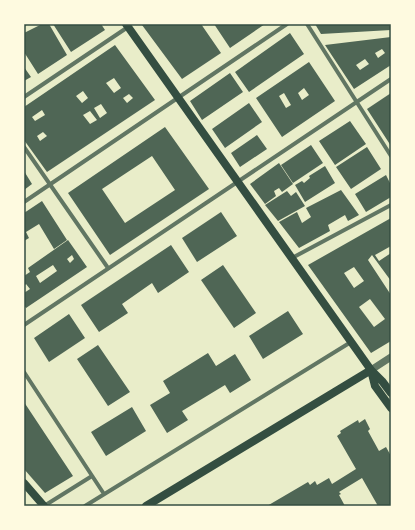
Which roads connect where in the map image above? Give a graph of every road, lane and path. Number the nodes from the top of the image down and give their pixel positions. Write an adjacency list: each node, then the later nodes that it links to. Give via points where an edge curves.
1 (287, 24): 6 (street)
2 (307, 24): 7 (street)
3 (127, 26): 5 (street); 6 (main road)
4 (391, 79): 7 (street)
5 (24, 97)
6 (178, 98): 10 (main road); 11 (street)
7 (357, 102): 9 (street); 10 (street)
8 (24, 147): 11 (street)
9 (391, 156)
10 (238, 182): 14 (main road); 15 (street)
11 (50, 184): 12 (street); 15 (street)
12 (24, 202)
13 (391, 205): 14 (street)
14 (292, 258): 17 (main road)
15 (108, 268): 16 (street)
16 (24, 324)
17 (351, 342): 19 (main road); 25 (street)
18 (391, 357): 19 (street)
19 (371, 370): 21 (main road); 22 (main road, via 375,386); 28 (main road)
20 (24, 372): 23 (street)
21 (391, 393)
22 (391, 408)
23 (92, 476): 25 (street); 26 (street)
24 (24, 484): 26 (main road)
25 (104, 494): 27 (street)
26 (44, 506)
27 (85, 506)
28 (146, 506)

